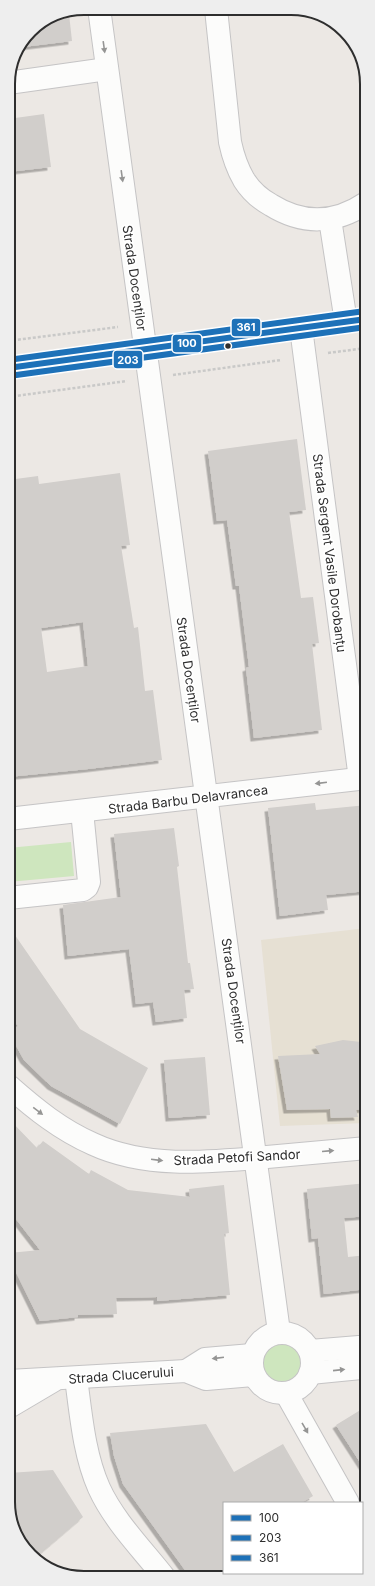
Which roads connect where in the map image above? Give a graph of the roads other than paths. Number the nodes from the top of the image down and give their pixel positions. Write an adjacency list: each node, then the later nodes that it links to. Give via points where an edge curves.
1 (100, 15): 3 (street, Strada Docenților, one-way to 3)
2 (217, 15): 6 (street, via 230,142 234,160 244,181 259,198 285,214 314,220)
3 (107, 69): 4 (street); 9 (street, Strada Docenților, one-way to 9)
4 (15, 82)
5 (360, 207): 6 (street)
6 (330, 219): 7 (street)
7 (356, 321): 8 (main road)
8 (301, 328): 9 (main road); 11 (street, Strada Sergent Vasile Dorobanțu)
9 (145, 349): 10 (main road); 13 (street, Strada Docenților)
10 (15, 367)
11 (360, 757)
12 (360, 778): 13 (street, Strada Barbu Delavrancea, one-way to 13)
13 (207, 797): 14 (street, Strada Barbu Delavrancea); 19 (street, Strada Docenților)
14 (82, 811): 15 (street, Strada Barbu Delavrancea); 16 (street, via 89,882 87,887 83,890)
15 (15, 818)
16 (15, 897)
17 (15, 1092): 19 (street, Strada Petofi Sandor, one-way to 19, via 63,1129 94,1145 124,1155 186,1162)
18 (360, 1149): 19 (street, Strada Petofi Sandor, one-way to 18)
19 (256, 1158): 20 (street, Strada Docenților)
20 (279, 1332): 22 (street, via 297,1336); 23 (street, via 261,1340)
21 (360, 1347): 22 (street)
22 (310, 1351): 25 (street)
23 (253, 1365): 26 (street, Strada Clucerului, via 205,1359 186,1371); 28 (street, via 258,1383 276,1393)
24 (360, 1368): 25 (street, one-way to 24)
25 (310, 1374): 28 (street, via 300,1388)
26 (66, 1379): 27 (street, Strada Clucerului); 29 (street, Strada Clucerului); 31 (street, via 100,1489 121,1524)
27 (15, 1381)
28 (286, 1393): 30 (street, one-way to 30)
29 (15, 1404)
30 (347, 1502)
31 (159, 1571)

